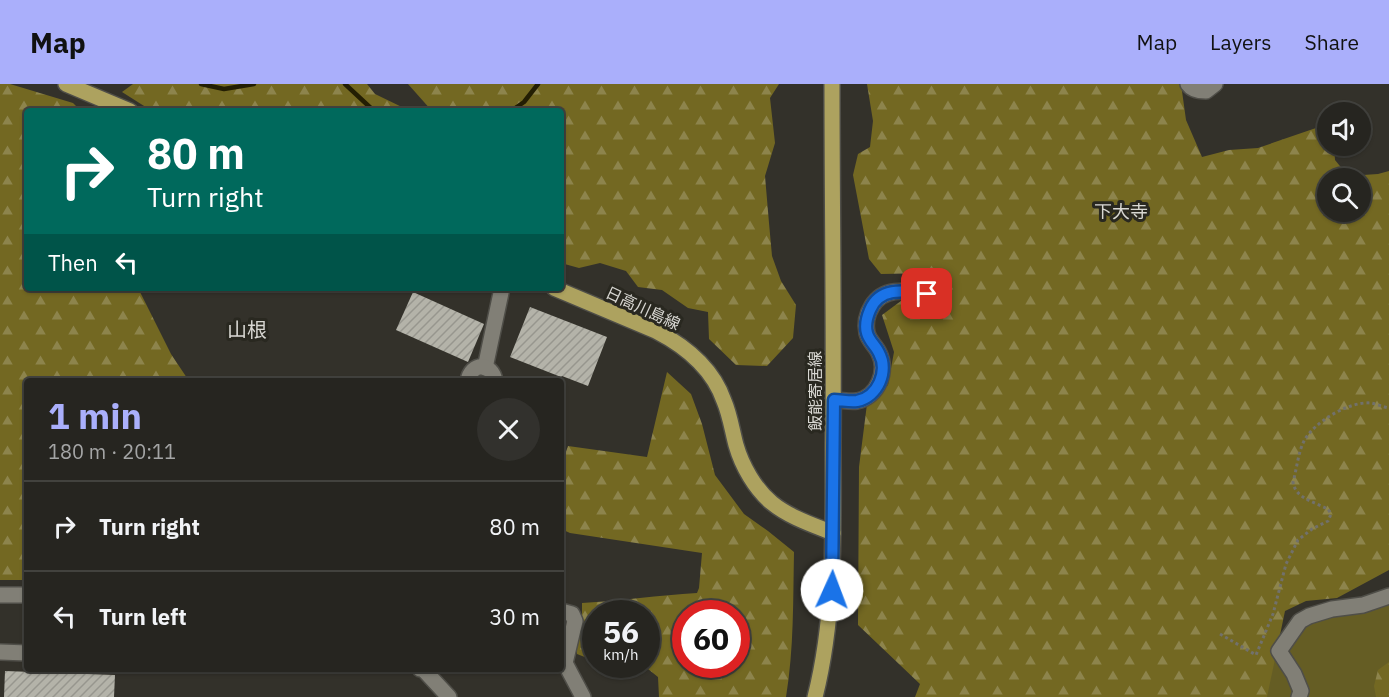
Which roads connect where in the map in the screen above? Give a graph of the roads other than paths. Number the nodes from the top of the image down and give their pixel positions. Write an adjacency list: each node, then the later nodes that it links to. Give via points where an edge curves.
1 (66, 84): 5 (main road)
2 (832, 84): 12 (main road, 飯能寄居線)
3 (1188, 84): 4 (street, via 1198,91 1206,91)
4 (1215, 84)
5 (123, 108)
6 (501, 291): 9 (street)
7 (561, 291): 13 (main road, 日高川島線, via 656,331 685,349 717,386 742,460 758,487 784,512)
8 (927, 294): 12 (street, via 902,291 880,296 866,323 867,335 883,366 877,388 857,401)
9 (485, 368): 10 (street, via 473,370); 11 (street)
10 (469, 378)
11 (494, 378)
12 (834, 400): 13 (main road, 飯能寄居線)
13 (833, 533): 23 (main road, 飯能寄居線, via 830,614)
14 (0, 595): 15 (street)
15 (24, 596)
16 (1389, 596): 24 (street, via 1300,621 1279,651 1301,690)
17 (564, 612): 22 (street, via 572,614 575,621 565,663)
18 (24, 653): 19 (street)
19 (3, 656)
20 (426, 672): 21 (street)
21 (449, 697)
22 (583, 697)
23 (815, 697)
24 (1299, 697)

